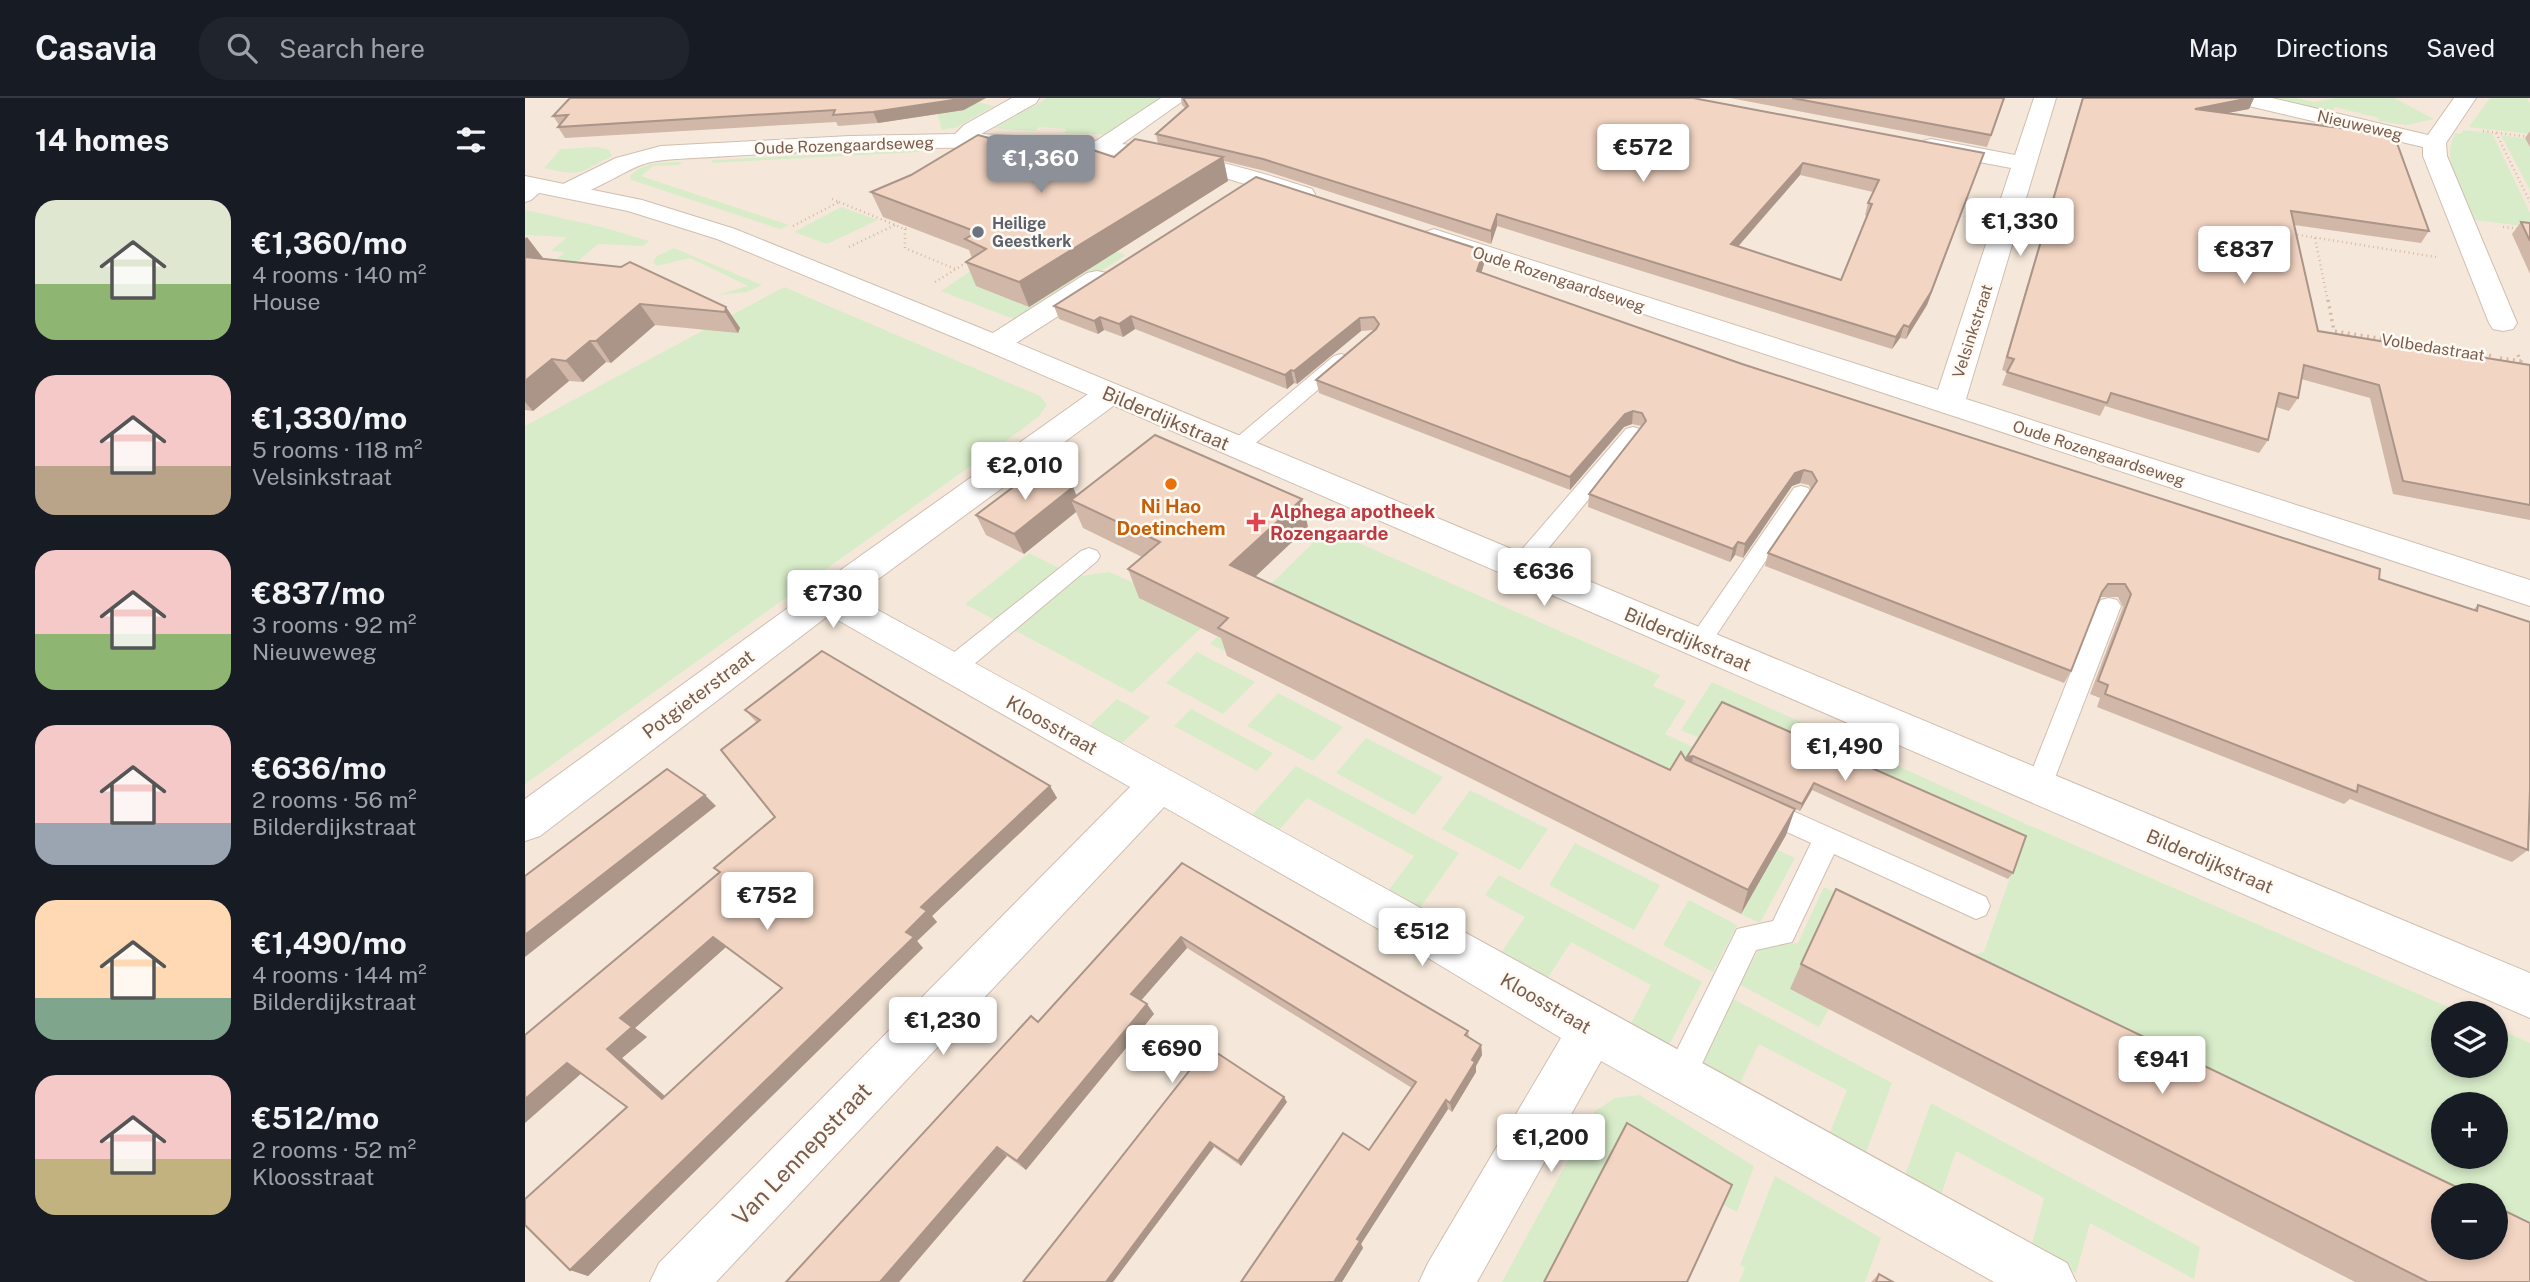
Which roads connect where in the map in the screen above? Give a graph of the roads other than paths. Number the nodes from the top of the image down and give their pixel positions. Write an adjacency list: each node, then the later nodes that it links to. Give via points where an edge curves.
1 (1028, 98): 7 (street)
2 (1176, 98): 9 (street)
3 (2045, 98): 10 (street, Velsinkstraat)
4 (2244, 98): 6 (street, Nieuweweg)
5 (2465, 98): 6 (street)
6 (2440, 133): 17 (street, Volbedastraat, via 2435,156)
7 (962, 140): 9 (street, Oude Rozengaardseweg); 12 (street, Oude Rozengaardseweg, via 661,153 638,156)
8 (1913, 142): 10 (street)
9 (1100, 148): 11 (street, Oude Rozengaardseweg, via 1167,157)
10 (2025, 163): 21 (street, Velsinkstraat)
11 (1255, 178): 13 (street); 14 (street, Oude Rozengaardseweg)
12 (539, 189): 18 (street, Bilderdijkstraat, via 633,205 726,234)
13 (1221, 200)
14 (1334, 204)
15 (1413, 230): 21 (street, Oude Rozengaardseweg)
16 (1120, 264): 18 (street)
17 (2503, 323)
18 (995, 344): 20 (street, Bilderdijkstraat)
19 (1359, 346): 23 (lane)
20 (1109, 394): 23 (street, Bilderdijkstraat); 28 (street, Potgieterstraat)
21 (1949, 404): 27 (street, Oude Rozengaardseweg)
22 (1633, 433): 26 (lane)
23 (1237, 448): 26 (street, Bilderdijkstraat)
24 (1801, 494): 30 (lane)
25 (1089, 556): 31 (lane)
26 (1520, 567): 30 (street, Bilderdijkstraat)
27 (2530, 593)
28 (827, 598): 31 (street, Kloosstraat); 35 (street, Potgieterstraat)
29 (2109, 606): 33 (lane)
30 (1699, 643): 33 (street, Bilderdijkstraat)
31 (951, 668): 32 (street, Kloosstraat)
32 (1159, 785): 39 (street, Kloosstraat, via 1419,928); 41 (street, Van Lennepstraat)
33 (2038, 788): 38 (street, Bilderdijkstraat)
34 (1740, 799): 36 (lane)
35 (525, 823)
36 (1828, 839): 37 (lane); 40 (lane, via 1782,933 1747,938)
37 (1976, 906)
38 (2530, 996)
39 (1592, 1030): 40 (street, Kloosstraat); 42 (street)
40 (1679, 1078): 43 (street, Kloosstraat)
41 (678, 1282)
42 (1447, 1282)
43 (2048, 1282)

